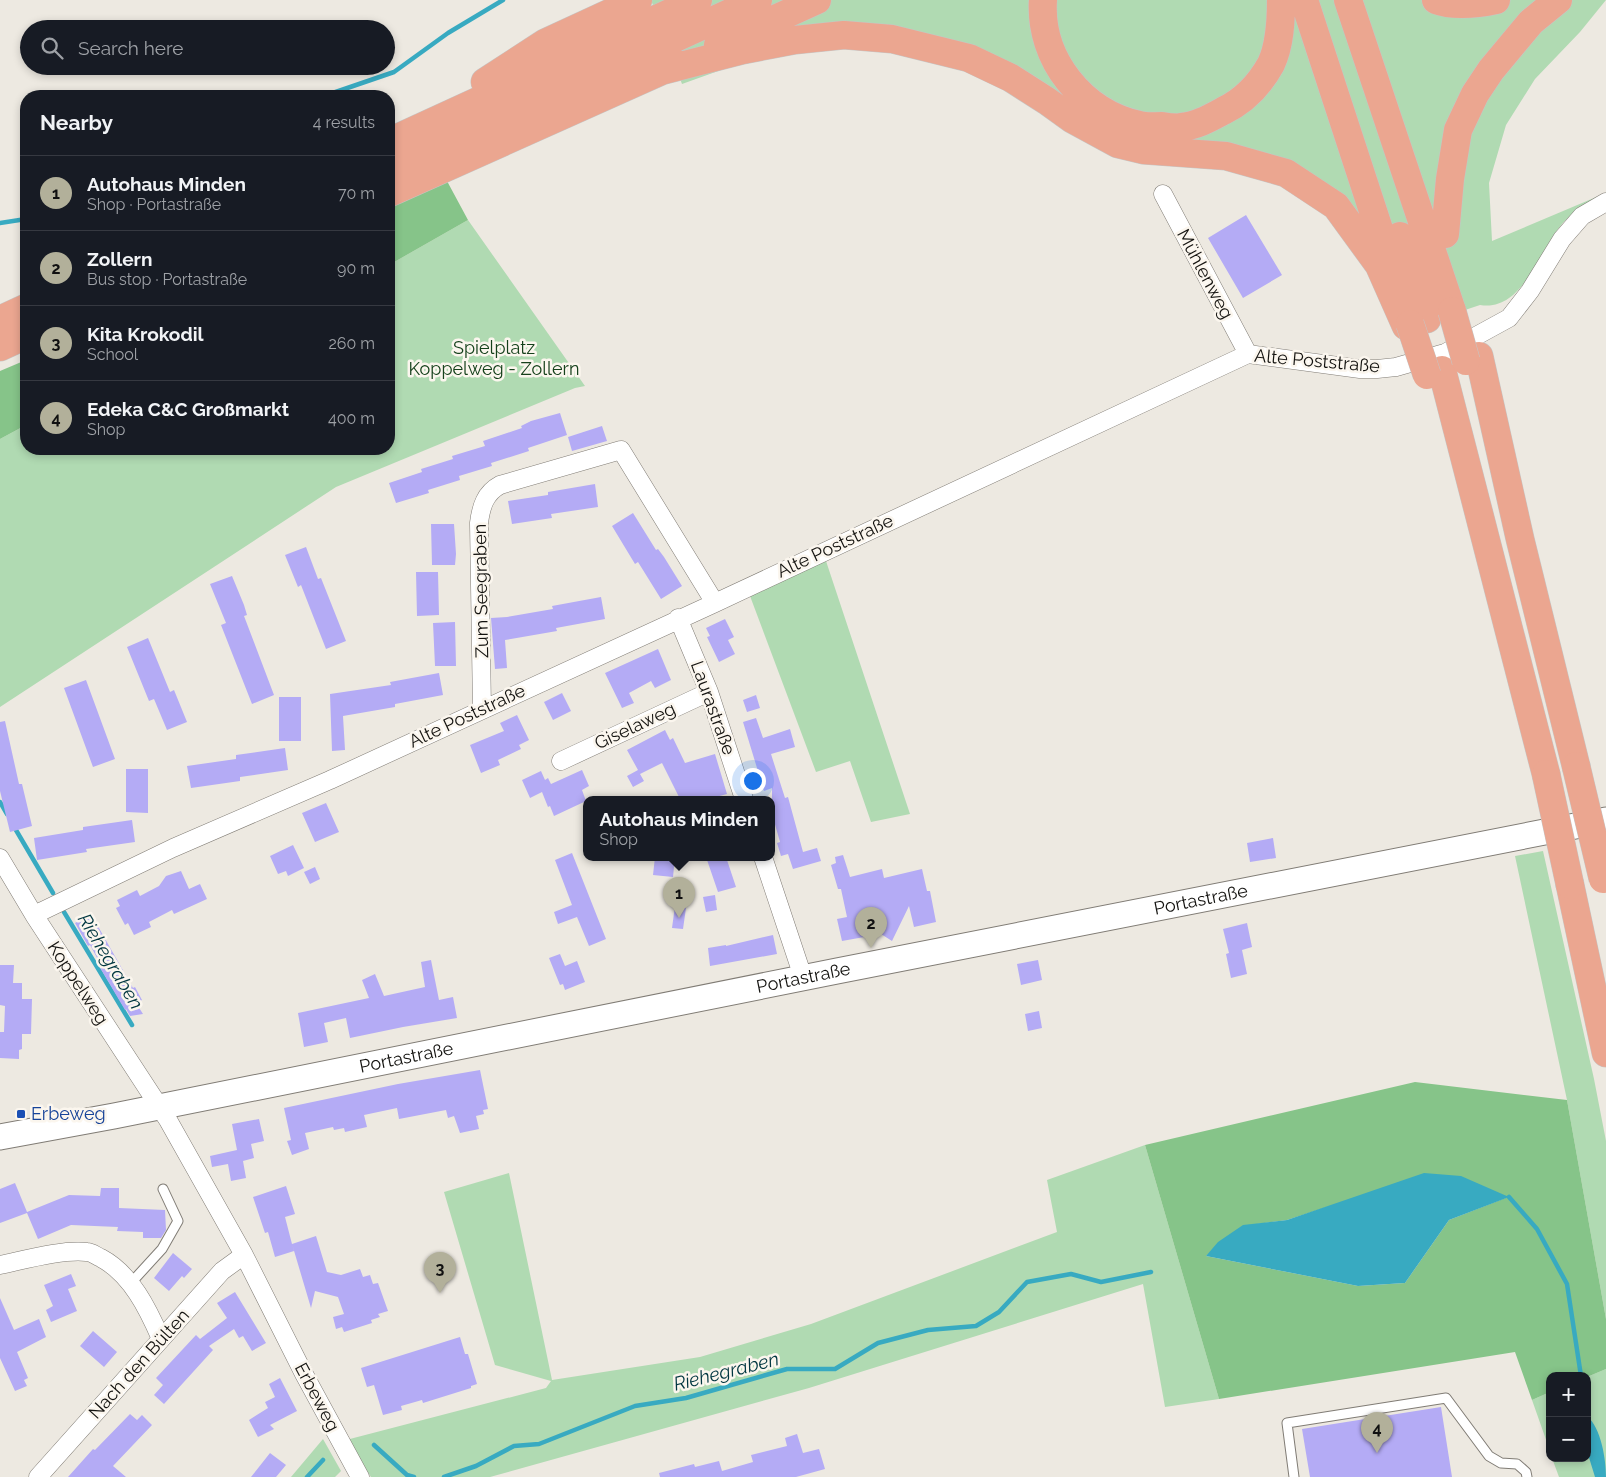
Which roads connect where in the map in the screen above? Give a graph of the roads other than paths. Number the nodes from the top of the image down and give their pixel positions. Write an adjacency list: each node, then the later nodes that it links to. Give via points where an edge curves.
1 (638, 0): 15 (highway, via 545,43)
2 (698, 0): 15 (highway)
3 (758, 0): 16 (highway)
4 (817, 0): 14 (highway)
5 (1043, 0): 6 (highway, via 1044,33 1059,68 1082,96 1107,113 1140,125 1181,128 1205,121 1249,94 1271,63 1281,19)
6 (1281, 0)
7 (1304, 0): 22 (highway)
8 (1321, 0): 22 (highway)
9 (1348, 0): 22 (highway)
10 (1367, 0): 20 (highway)
11 (1436, 0): 12 (highway, via 1475,4)
12 (1496, 0)
13 (1558, 0): 20 (highway, via 1531,22 1475,94 1458,130)
14 (661, 71): 17 (highway); 22 (highway, via 795,40 844,36 892,38 969,58 1011,78 1072,119 1118,144 1143,150 1226,156 1286,173 1336,206 1379,264)
15 (395, 139)
16 (395, 166)
17 (395, 190)
18 (1163, 194): 26 (street, Mühlenweg)
19 (1606, 202): 26 (street, Alte Poststraße, via 1582,216 1562,239 1509,318 1445,353 1377,369)
20 (1444, 234): 22 (highway)
21 (20, 311): 23 (highway)
22 (1432, 317): 27 (highway, bridge); 27 (highway)
23 (0, 320)
24 (20, 339): 25 (highway)
25 (0, 347)
26 (1248, 354): 28 (street, Alte Poststraße)
27 (1454, 365): 37 (highway, bridge, via 1520,539); 40 (highway, bridge, via 1468,523 1505,617 1546,774)
28 (715, 603): 29 (street, Alte Poststraße); 31 (street, Zum Seegraben, via 621,450 500,485 484,501 479,523)
29 (678, 618): 30 (street, Laurastraße); 31 (street, Alte Poststraße)
30 (709, 692): 32 (street, Giselaweg); 33 (street, Laurastraße)
31 (482, 709): 38 (street, Alte Poststraße)
32 (560, 761)
33 (743, 796)
34 (1606, 820): 39 (main road, Portastraße)
35 (0, 858): 38 (street, Koppelweg)
36 (764, 861): 39 (street)
37 (1604, 888)
38 (34, 915): 41 (street, Koppelweg)
39 (803, 977): 41 (main road, Portastraße)
40 (1606, 1053)
41 (159, 1107): 42 (main road, Portastraße); 44 (street, Erbeweg)
42 (0, 1137)
43 (163, 1188): 46 (lane, via 178,1222 162,1249)
44 (244, 1255): 47 (street, Nach den Bülten, via 222,1271); 49 (street, Erbeweg)
45 (0, 1265): 46 (street, via 51,1255 89,1252 108,1262)
46 (130, 1284): 47 (street, via 151,1316)
47 (161, 1339): 48 (street, Nach den Bülten)
48 (38, 1477)
49 (360, 1477)
50 (1294, 1477): 51 (lane, via 1287,1423 1446,1398 1489,1456 1501,1463 1518,1464)
51 (1527, 1477)

